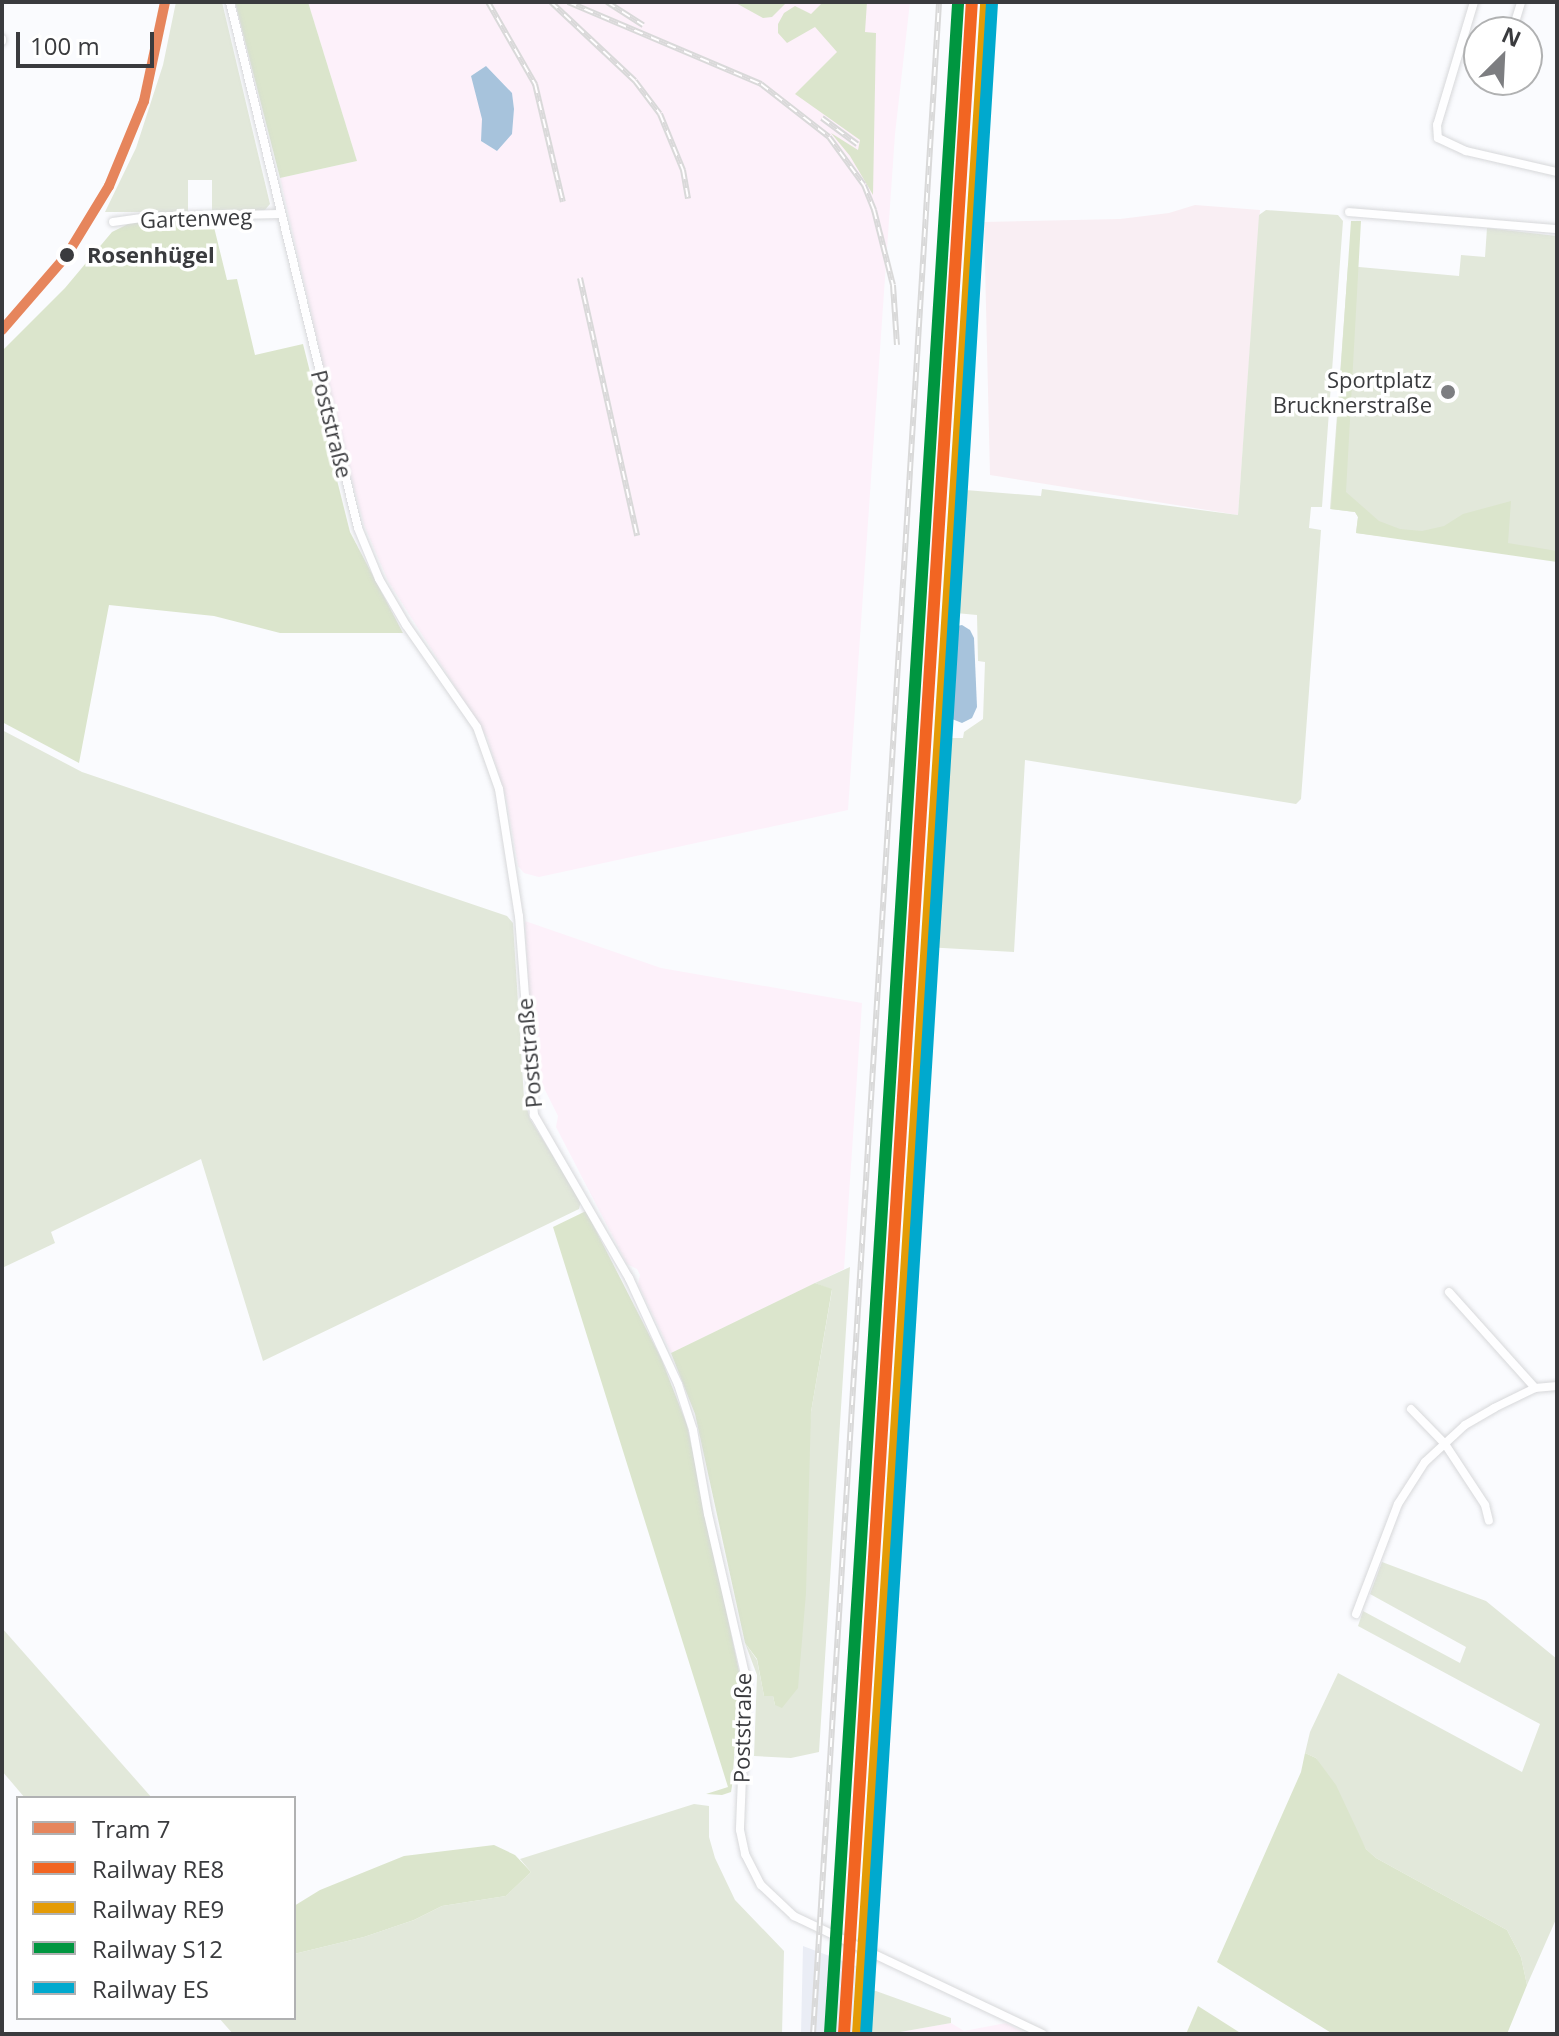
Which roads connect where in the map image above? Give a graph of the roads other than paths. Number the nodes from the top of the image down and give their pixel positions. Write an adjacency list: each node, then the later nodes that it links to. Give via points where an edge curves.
1 (230, 2): 5 (street, Poststraße)
2 (1474, 2): 3 (street, via 1437,125 1438,138 1466,151)
3 (1557, 172)
4 (1349, 212): 7 (street)
5 (280, 214): 6 (street, Gartenweg); 15 (street, Poststraße, via 358,528 399,613 477,727 499,789 519,916 534,1115 629,1278 678,1384 693,1430 746,1678 740,1830 745,1854 761,1885 794,1916)
6 (113, 222)
7 (1557, 229)
8 (1449, 1292): 10 (street)
9 (1557, 1386): 10 (street)
10 (1535, 1388): 12 (street, via 1465,1425)
11 (1411, 1409): 12 (street)
12 (1445, 1444): 13 (street, via 1485,1505); 14 (street, via 1417,1473 1398,1504)
13 (1489, 1521)
14 (1356, 1614)
15 (1042, 2034)

